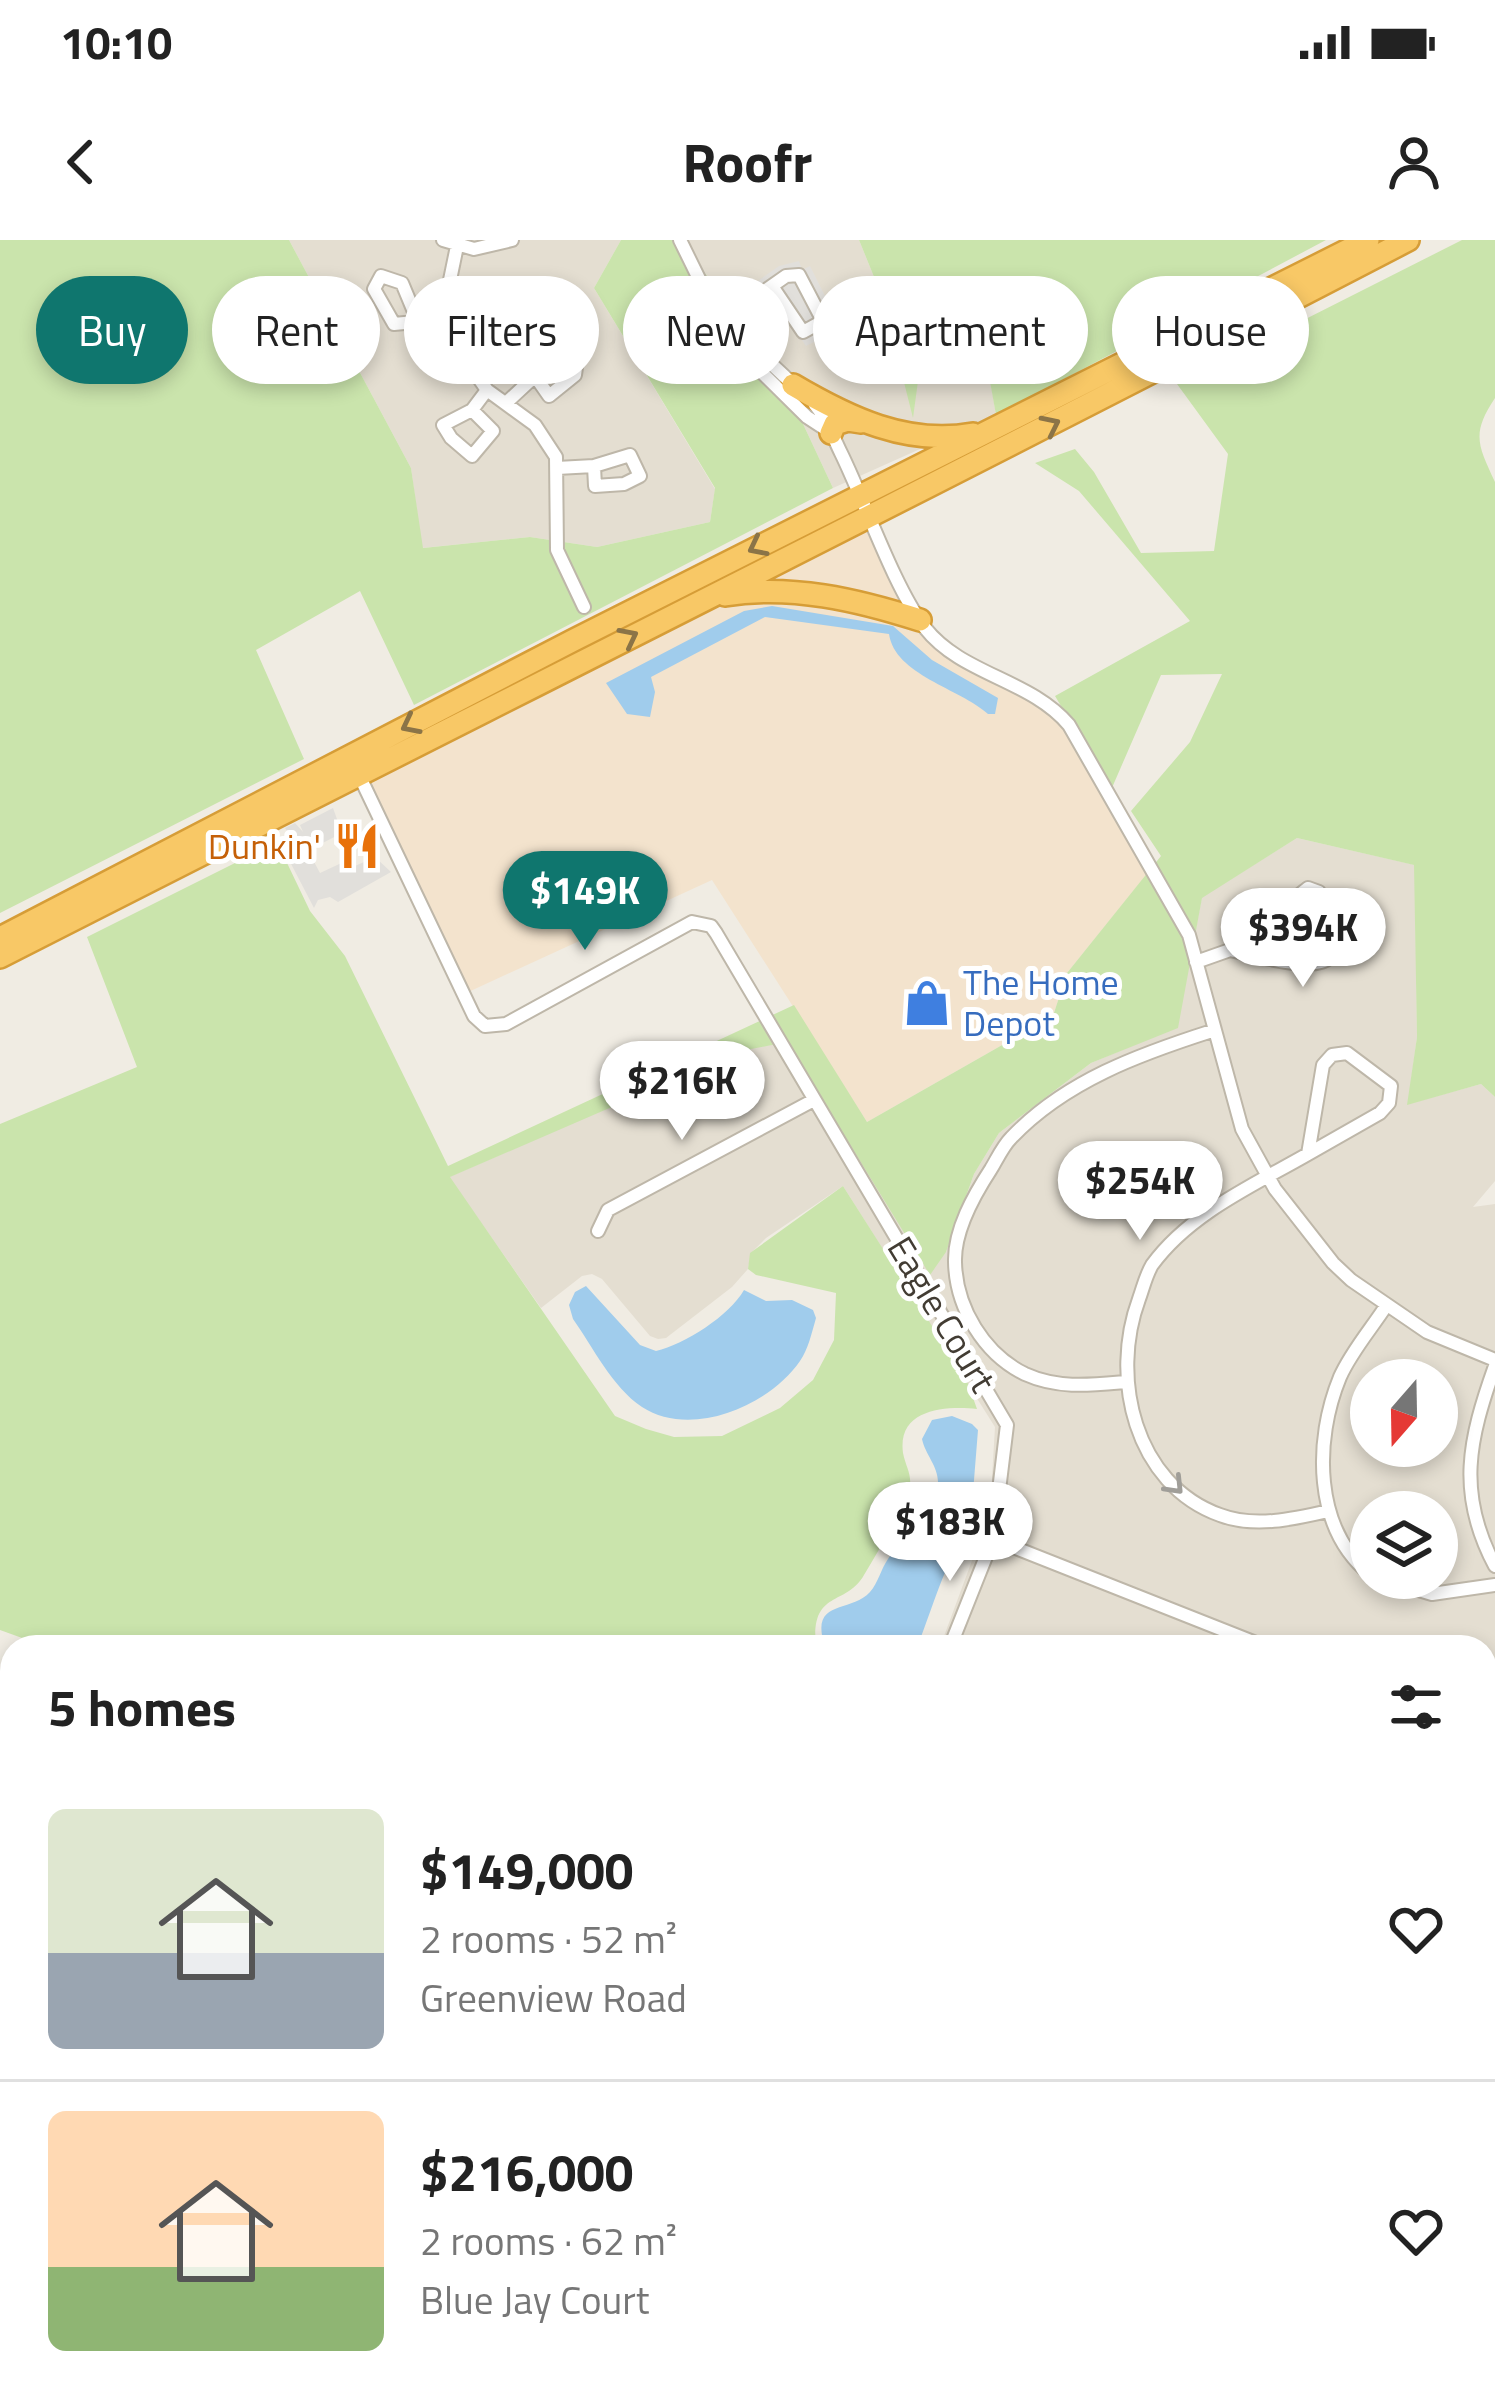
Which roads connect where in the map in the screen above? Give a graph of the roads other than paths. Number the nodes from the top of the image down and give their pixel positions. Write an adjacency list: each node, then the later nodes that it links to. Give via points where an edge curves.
1 (443, 240): 6 (street)
2 (512, 240): 6 (street)
3 (680, 240): 8 (street)
4 (1368, 240): 19 (highway)
5 (1408, 240): 23 (highway, one-way to 5, via 1081,410)
6 (457, 246): 7 (street)
7 (449, 276)
8 (697, 276)
9 (772, 286): 9 (street, via 799,274 823,322 803,332)
10 (789, 380): 14 (street)
11 (482, 384): 15 (street)
12 (526, 384): 16 (street)
13 (774, 384): 20 (street)
14 (794, 385): 18 (highway); 20 (street)
15 (487, 391): 16 (street); 17 (street)
16 (506, 403): 22 (street, via 535,424)
17 (472, 410)
18 (868, 423): 19 (highway, via 920,437); 20 (highway, via 848,420)
19 (998, 429): 23 (highway)
20 (832, 433): 23 (street)
21 (594, 466): 22 (street)
22 (557, 468): 25 (street, via 557,550)
23 (866, 504): 24 (highway); 26 (street); 27 (highway, one-way to 27)
24 (701, 600): 26 (highway, via 781,591); 29 (highway, one-way to 24)
25 (584, 607): 27 (street); 28 (street)
26 (915, 611): 33 (street, via 955,655 1033,694 1069,725 1189,935)
27 (605, 624): 28 (highway)
28 (574, 640): 30 (highway, one-way to 30)
29 (359, 775): 32 (highway); 35 (street, Eagle Court, via 478,1021 506,1024 692,922 703,924 716,933)
30 (0, 938)
31 (1230, 950): 31 (street, via 1322,965 1336,947 1327,906 1308,887); 33 (street)
32 (0, 957)
33 (1196, 962): 34 (street)
34 (1213, 1031): 37 (street, via 1242,1129); 41 (street, via 1102,1072 1041,1113 1009,1139 961,1234 955,1262 965,1311 990,1348 1052,1382)
35 (812, 1101): 38 (street, via 608,1210); 43 (street, Eagle Court, via 1000,1408 1007,1425)
36 (1308, 1154): 36 (street, via 1389,1103 1391,1086 1347,1053 1325,1060); 37 (street)
37 (1268, 1176): 39 (street, via 1333,1263); 41 (street, via 1192,1223 1150,1268 1130,1323)
38 (598, 1231)
39 (1386, 1306): 40 (street); 42 (street, via 1341,1374 1332,1403 1322,1451)
40 (1495, 1363): 45 (street, via 1469,1452 1474,1509)
41 (1125, 1382): 42 (street, one-way to 42, via 1162,1474 1190,1501 1250,1522)
42 (1328, 1510): 44 (street)
43 (993, 1539): 48 (street, Eagle Court); 49 (street)
44 (1350, 1552)
45 (1495, 1566)
46 (1495, 1585): 47 (street)
47 (1458, 1590)
48 (955, 1635)
49 (1236, 1635)

